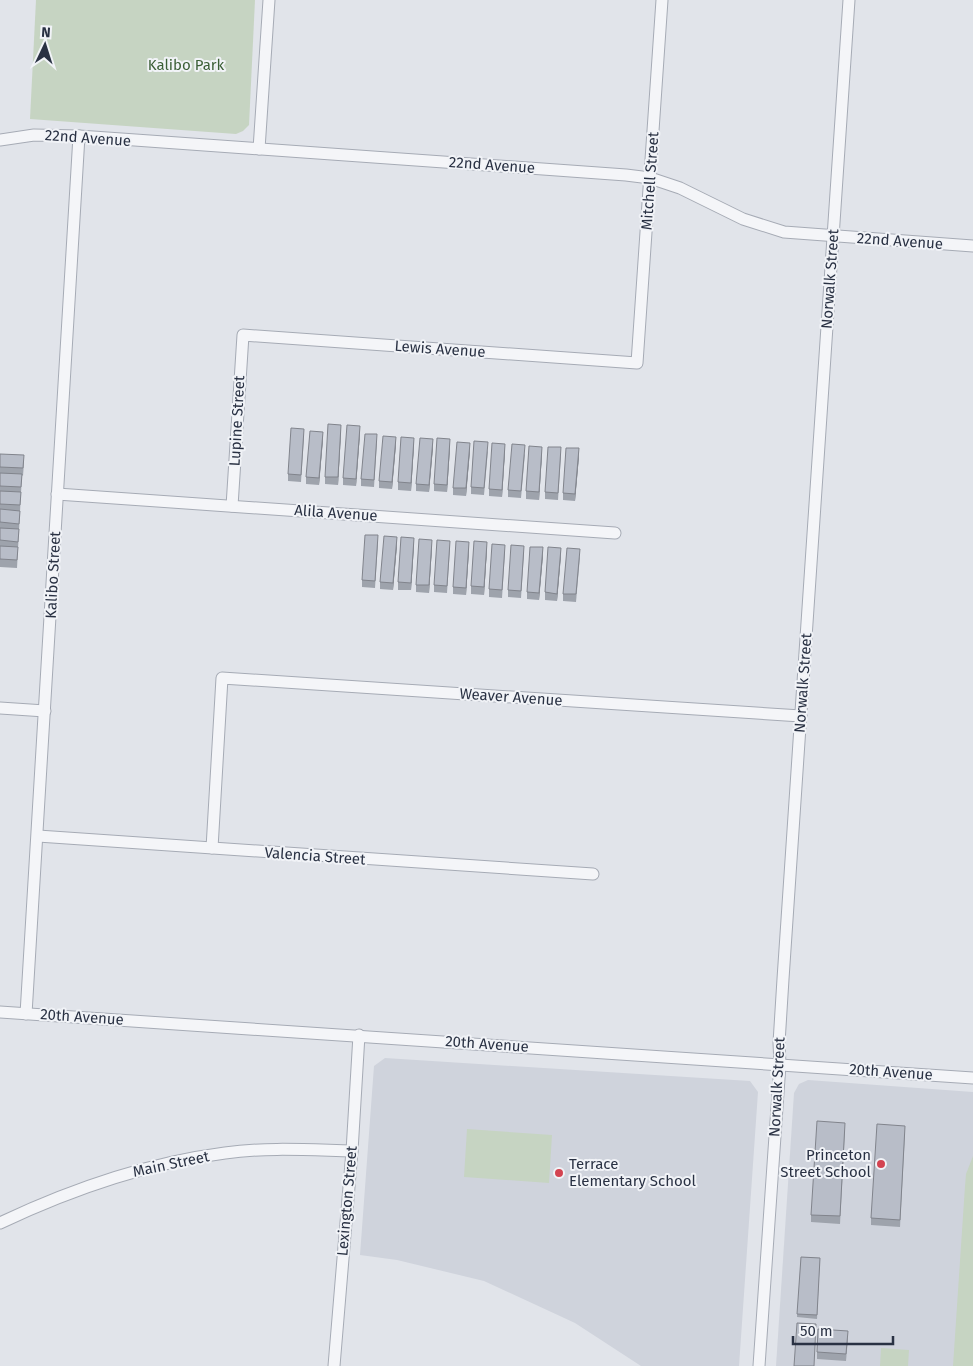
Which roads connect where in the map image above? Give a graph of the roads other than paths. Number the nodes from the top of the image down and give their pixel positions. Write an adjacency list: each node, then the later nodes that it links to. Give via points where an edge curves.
1 (269, 0): 6 (street)
2 (662, 0): 7 (street, Mitchell Street)
3 (849, 0): 8 (street, Norwalk Street)
4 (80, 136): 5 (street, 22nd Avenue, via 34,135); 6 (street, 22nd Avenue); 12 (street, Kalibo Street)
5 (0, 140)
6 (259, 149): 7 (street, 22nd Avenue)
7 (650, 178): 8 (street, 22nd Avenue, via 680,188 743,219 784,232); 11 (street, Mitchell Street)
8 (833, 236): 9 (street, 22nd Avenue); 17 (street, Norwalk Street)
9 (973, 246)
10 (243, 335): 11 (street, Lewis Avenue); 13 (street, Lupine Street)
11 (637, 363)
12 (57, 494): 13 (street, Alila Avenue); 16 (street, Kalibo Street)
13 (232, 506): 14 (street, Alila Avenue)
14 (615, 532)
15 (0, 708): 16 (street)
16 (44, 711): 18 (street, Kalibo Street)
17 (801, 716): 19 (street, Weaver Avenue, via 222,678); 24 (street, Norwalk Street)
18 (38, 836): 19 (street, Valencia Street); 22 (street, Kalibo Street)
19 (212, 848): 20 (street, Valencia Street)
20 (593, 874)
21 (0, 1012): 22 (street, 20th Avenue)
22 (26, 1014): 23 (street, 20th Avenue)
23 (359, 1035): 24 (street, 20th Avenue); 26 (street, Lexington Street)
24 (780, 1064): 25 (street, 20th Avenue); 29 (street, Norwalk Street)
25 (973, 1078)
26 (352, 1151): 27 (street, Main Street, via 227,1152 162,1163 102,1181); 28 (street, Lexington Street)
27 (0, 1223)
28 (334, 1366)
29 (759, 1366)

